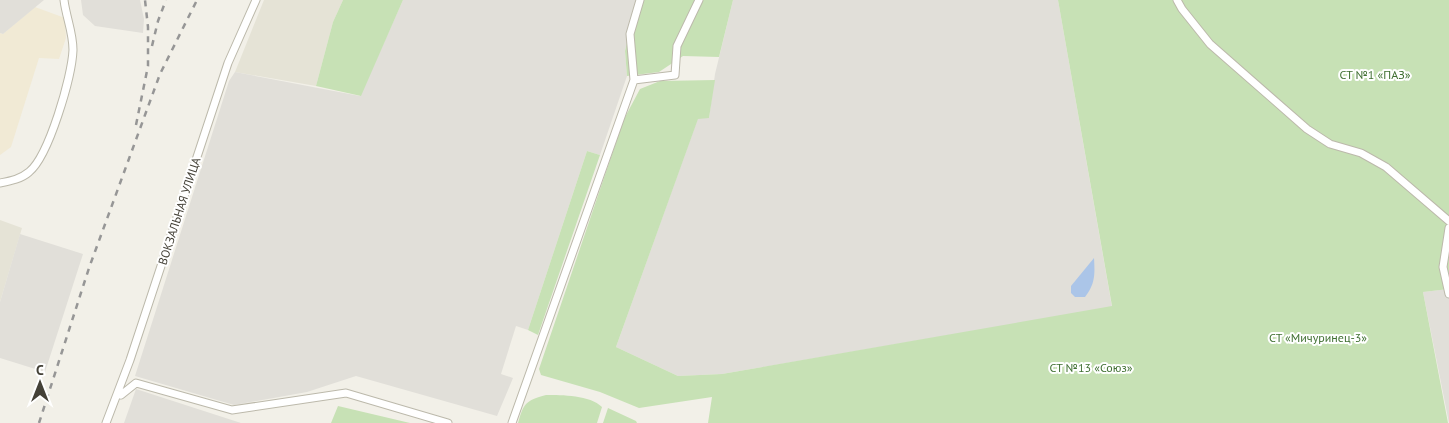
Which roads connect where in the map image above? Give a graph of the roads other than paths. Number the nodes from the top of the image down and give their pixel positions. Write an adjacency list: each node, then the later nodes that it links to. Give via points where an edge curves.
1 (64, 0): 7 (street, via 72,35 72,62 59,112 30,172)
2 (256, 0): 12 (street, ВОКЗАЛЬНАЯ УЛИЦА, via 228,63)
3 (640, 0): 6 (street, via 630,34)
4 (699, 0): 6 (street, via 677,46 675,75)
5 (1177, 0): 8 (street, via 1210,44 1307,129 1330,144 1361,153 1386,167)
6 (634, 80): 15 (street)
7 (0, 183)
8 (1449, 221)
9 (1449, 228): 10 (street)
10 (1448, 242): 11 (street, via 1443,267)
11 (1449, 294)
12 (117, 399): 13 (street, ВОКЗАЛЬНАЯ УЛИЦА); 14 (street, via 136,383 232,410 346,393)
13 (106, 423)
14 (448, 423)
15 (512, 423)

